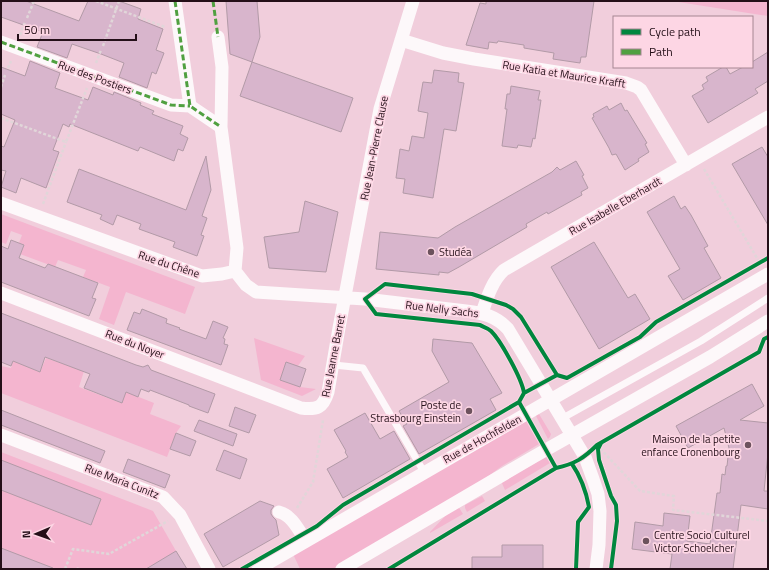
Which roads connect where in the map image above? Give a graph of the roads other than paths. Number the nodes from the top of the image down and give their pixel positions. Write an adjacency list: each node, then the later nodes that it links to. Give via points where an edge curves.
1 (175, 1): 6 (street)
2 (413, 1): 4 (street, Rue Jean-Pierre Clause)
3 (218, 37): 8 (street, via 222,67)
4 (401, 40): 9 (street, Rue Katia et Maurice Krafft, via 463,57 637,86); 14 (street, Rue Jean-Pierre Clause, via 380,109)
5 (1, 42): 6 (street, Rue des Postiers, via 171,105)
6 (190, 106): 8 (street)
7 (768, 117): 9 (street, Rue Isabelle Eberhardt)
8 (221, 127): 11 (street, via 237,248)
9 (686, 165): 16 (street, Rue Isabelle Eberhardt, via 504,270 494,282)
10 (1, 203): 11 (street, Rue du Chêne, via 202,276)
11 (235, 271): 14 (street, via 246,286 256,292)
12 (766, 271): 20 (street, Rue de Hochfelden)
13 (1, 293): 19 (street, Rue du Noyer)
14 (341, 298): 16 (street, Rue Nelly Sachs); 18 (street, Rue Jeanne Barret)
15 (768, 298): 21 (lane, via 701,342)
16 (482, 313): 20 (street, Rue Nelly Sachs, via 493,317 508,329)
17 (768, 321): 23 (street)
18 (334, 365): 19 (street, Rue Jeanne Barret, via 325,402 317,408 301,408); 24 (lane, via 363,368)
19 (268, 396)
20 (549, 400): 21 (street, Rue Nelly Sachs); 24 (street, Rue de Hochfelden)
21 (561, 419): 23 (street, Rue Nelly Sachs)
22 (1, 435): 27 (street, Rue Maria Cunitz, via 163,497 180,515)
23 (571, 436): 29 (street); 30 (street, Rue Nelly Sachs, via 584,457 598,494 600,511)
24 (424, 472): 26 (street, Rue de Hochfelden)
25 (285, 515): 26 (street)
26 (306, 541): 28 (street, Rue de Hochfelden)
27 (209, 569)
28 (258, 569)
29 (342, 569)
30 (596, 569)

